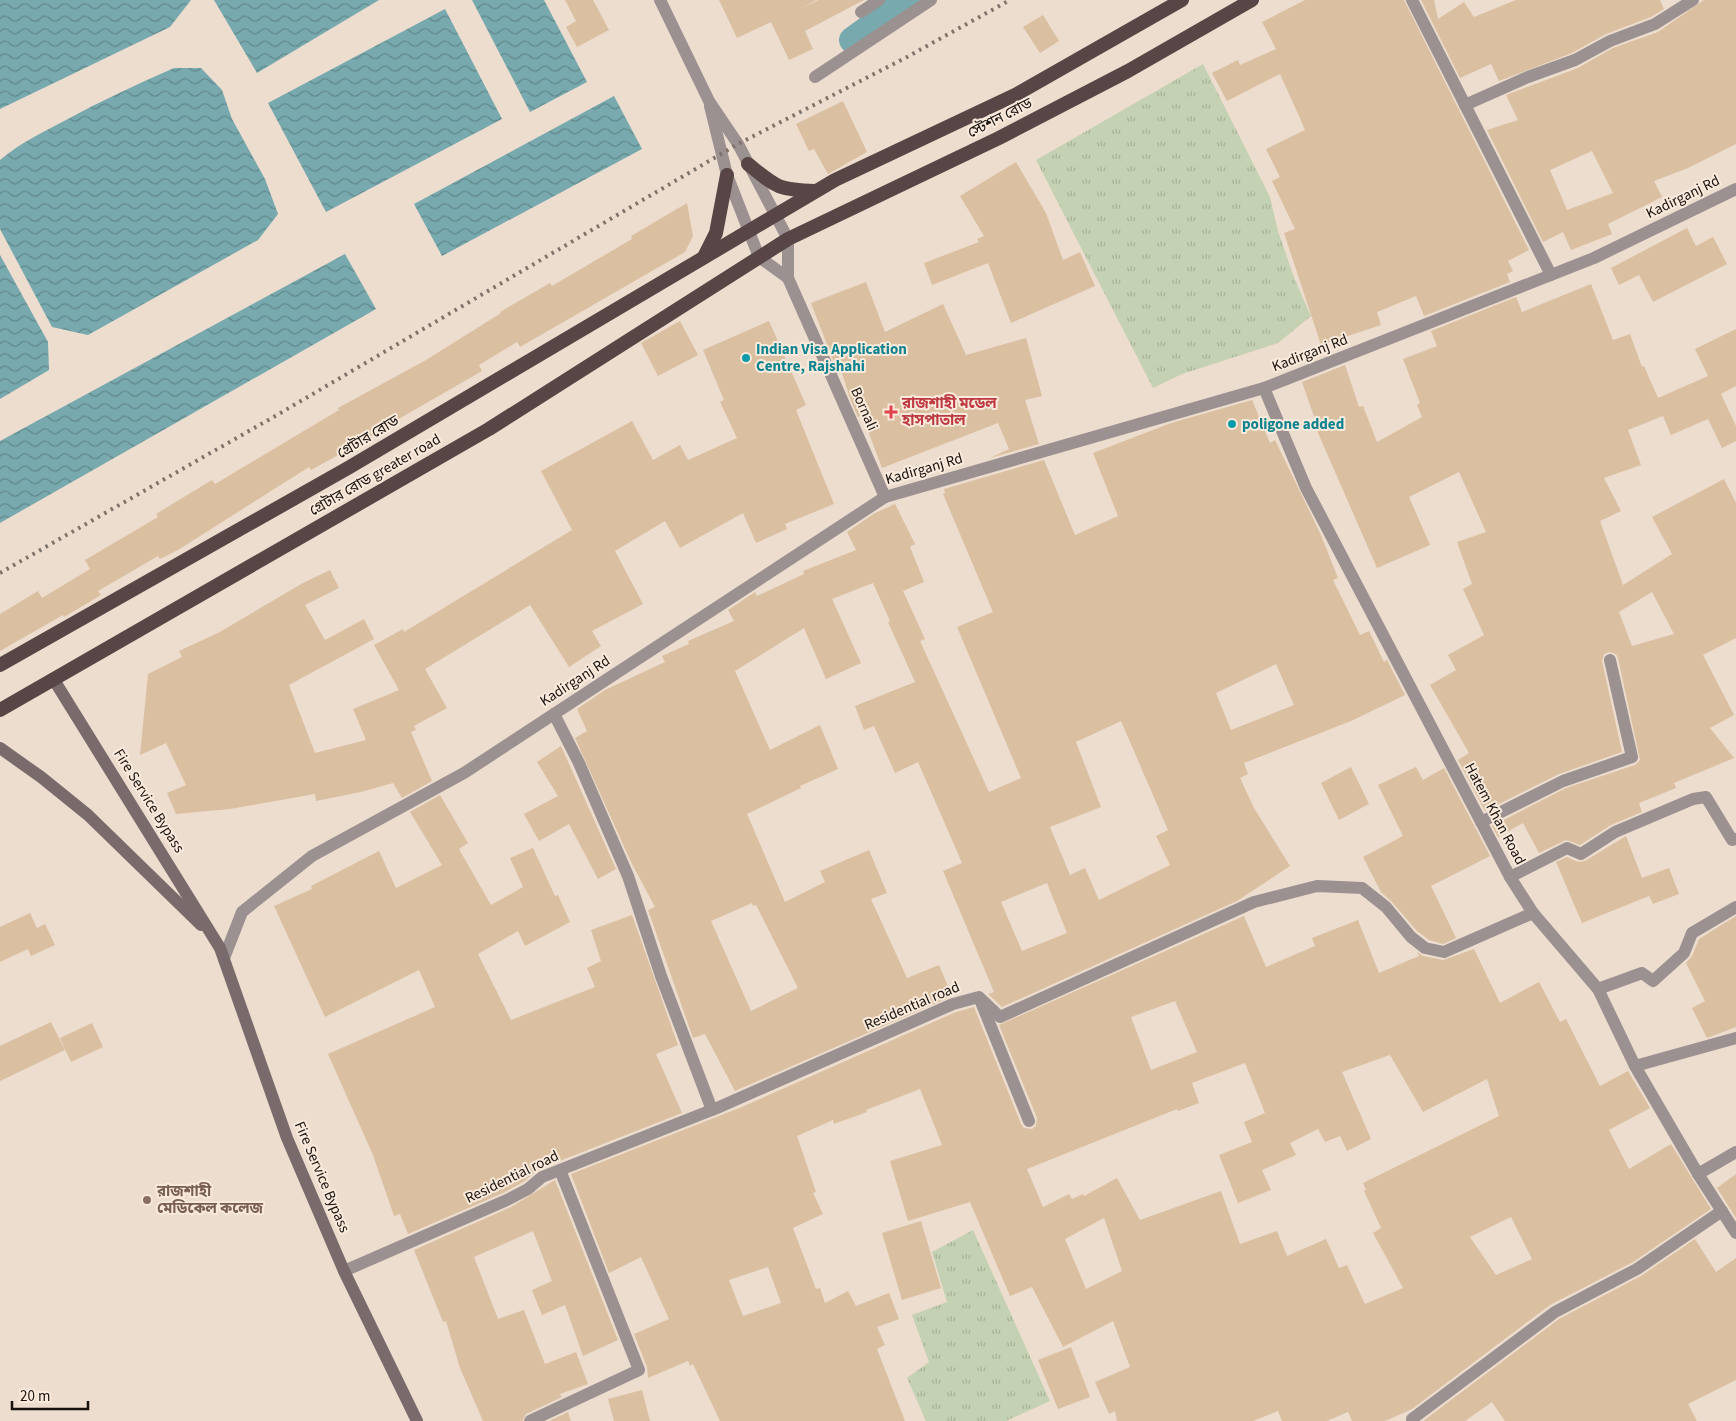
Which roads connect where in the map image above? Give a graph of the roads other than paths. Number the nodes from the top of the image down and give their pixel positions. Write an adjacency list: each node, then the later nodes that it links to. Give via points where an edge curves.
1 (660, 0): 10 (street)
2 (878, 0): 8 (street)
3 (931, 0): 9 (street)
4 (1182, 0): 15 (highway, স্টেশন রোড, via 1017,94)
5 (1252, 0): 18 (highway, স্টেশন রোড, via 1128,71 999,138)
6 (1412, 0): 11 (street)
7 (1693, 0): 11 (street, via 1655,24)
8 (861, 12)
9 (815, 77)
10 (709, 102): 12 (street); 13 (street)
11 (1465, 105): 21 (street)
12 (748, 164): 15 (highway, via 774,186 794,191); 16 (street)
13 (727, 175): 17 (street); 19 (highway, via 716,233)
14 (1736, 189): 21 (street, Kadirganj Rd, via 1594,258)
15 (815, 191): 16 (highway, স্টেশন রোড)
16 (775, 215): 17 (highway, স্টেশন রোড); 18 (street)
17 (748, 231): 19 (highway, গ্রেটার রোড); 20 (street)
18 (788, 239): 20 (highway, স্টেশন রোড); 22 (street, Bornali)
19 (704, 257): 26 (highway, গ্রেটার রোড, via 348,468)
20 (759, 257): 22 (street); 27 (highway, গ্রেটার রোড greater road, via 489,429)
21 (1551, 275): 23 (street, Kadirganj Rd)
22 (788, 278): 24 (street, Bornali)
23 (1264, 388): 24 (street, Kadirganj Rd); 31 (street, Hatem Khan Road, via 1306,488)
24 (885, 497): 29 (street, Kadirganj Rd)
25 (1610, 660): 31 (street, via 1632,757 1563,781)
26 (0, 665)
27 (54, 680): 28 (highway, গ্রেটার রোড greater road); 36 (main road, Fire Service Bypass)
28 (0, 710)
29 (554, 714): 37 (street, Kadirganj Rd, via 464,773 312,856 242,912); 42 (street, via 628,876 661,976)
30 (0, 748): 36 (main road, Fire Service Bypass, via 88,815)
31 (1481, 822): 33 (street, Hatem Khan Road)
32 (1736, 839): 33 (street, via 1732,840 1706,797 1693,799 1615,832 1581,854 1568,848)
33 (1510, 877): 35 (street, Hatem Khan Road)
34 (1736, 907): 38 (street, via 1692,933 1684,953 1653,981 1642,973)
35 (1533, 913): 38 (street, Hatem Khan Road); 39 (street, Residential road, via 1444,952 1425,948 1411,937 1386,907 1362,888 1317,886 1254,902 1000,1017)
36 (215, 939): 37 (main road, Fire Service Bypass)
37 (224, 958): 49 (main road, Fire Service Bypass, via 287,1138)
38 (1598, 989): 41 (street, Hatem Khan Road)
39 (980, 997): 42 (street, Residential road, via 952,1004); 43 (street)
40 (1736, 1038): 41 (street)
41 (1635, 1066): 46 (street, Hatem Khan Road)
42 (712, 1110): 45 (street, Residential road)
43 (1029, 1121)
44 (1736, 1152): 46 (street)
45 (560, 1170): 49 (street, Residential road, via 542,1177 528,1190 507,1200); 52 (street, via 639,1370)
46 (1698, 1174): 47 (street, Hatem Khan Road)
47 (1722, 1211): 48 (street, Hatem Khan Road); 50 (street, via 1637,1269 1555,1312)
48 (1736, 1233)
49 (344, 1272): 51 (main road, Fire Service Bypass)
50 (1412, 1419)
51 (416, 1421)
52 (530, 1421)

